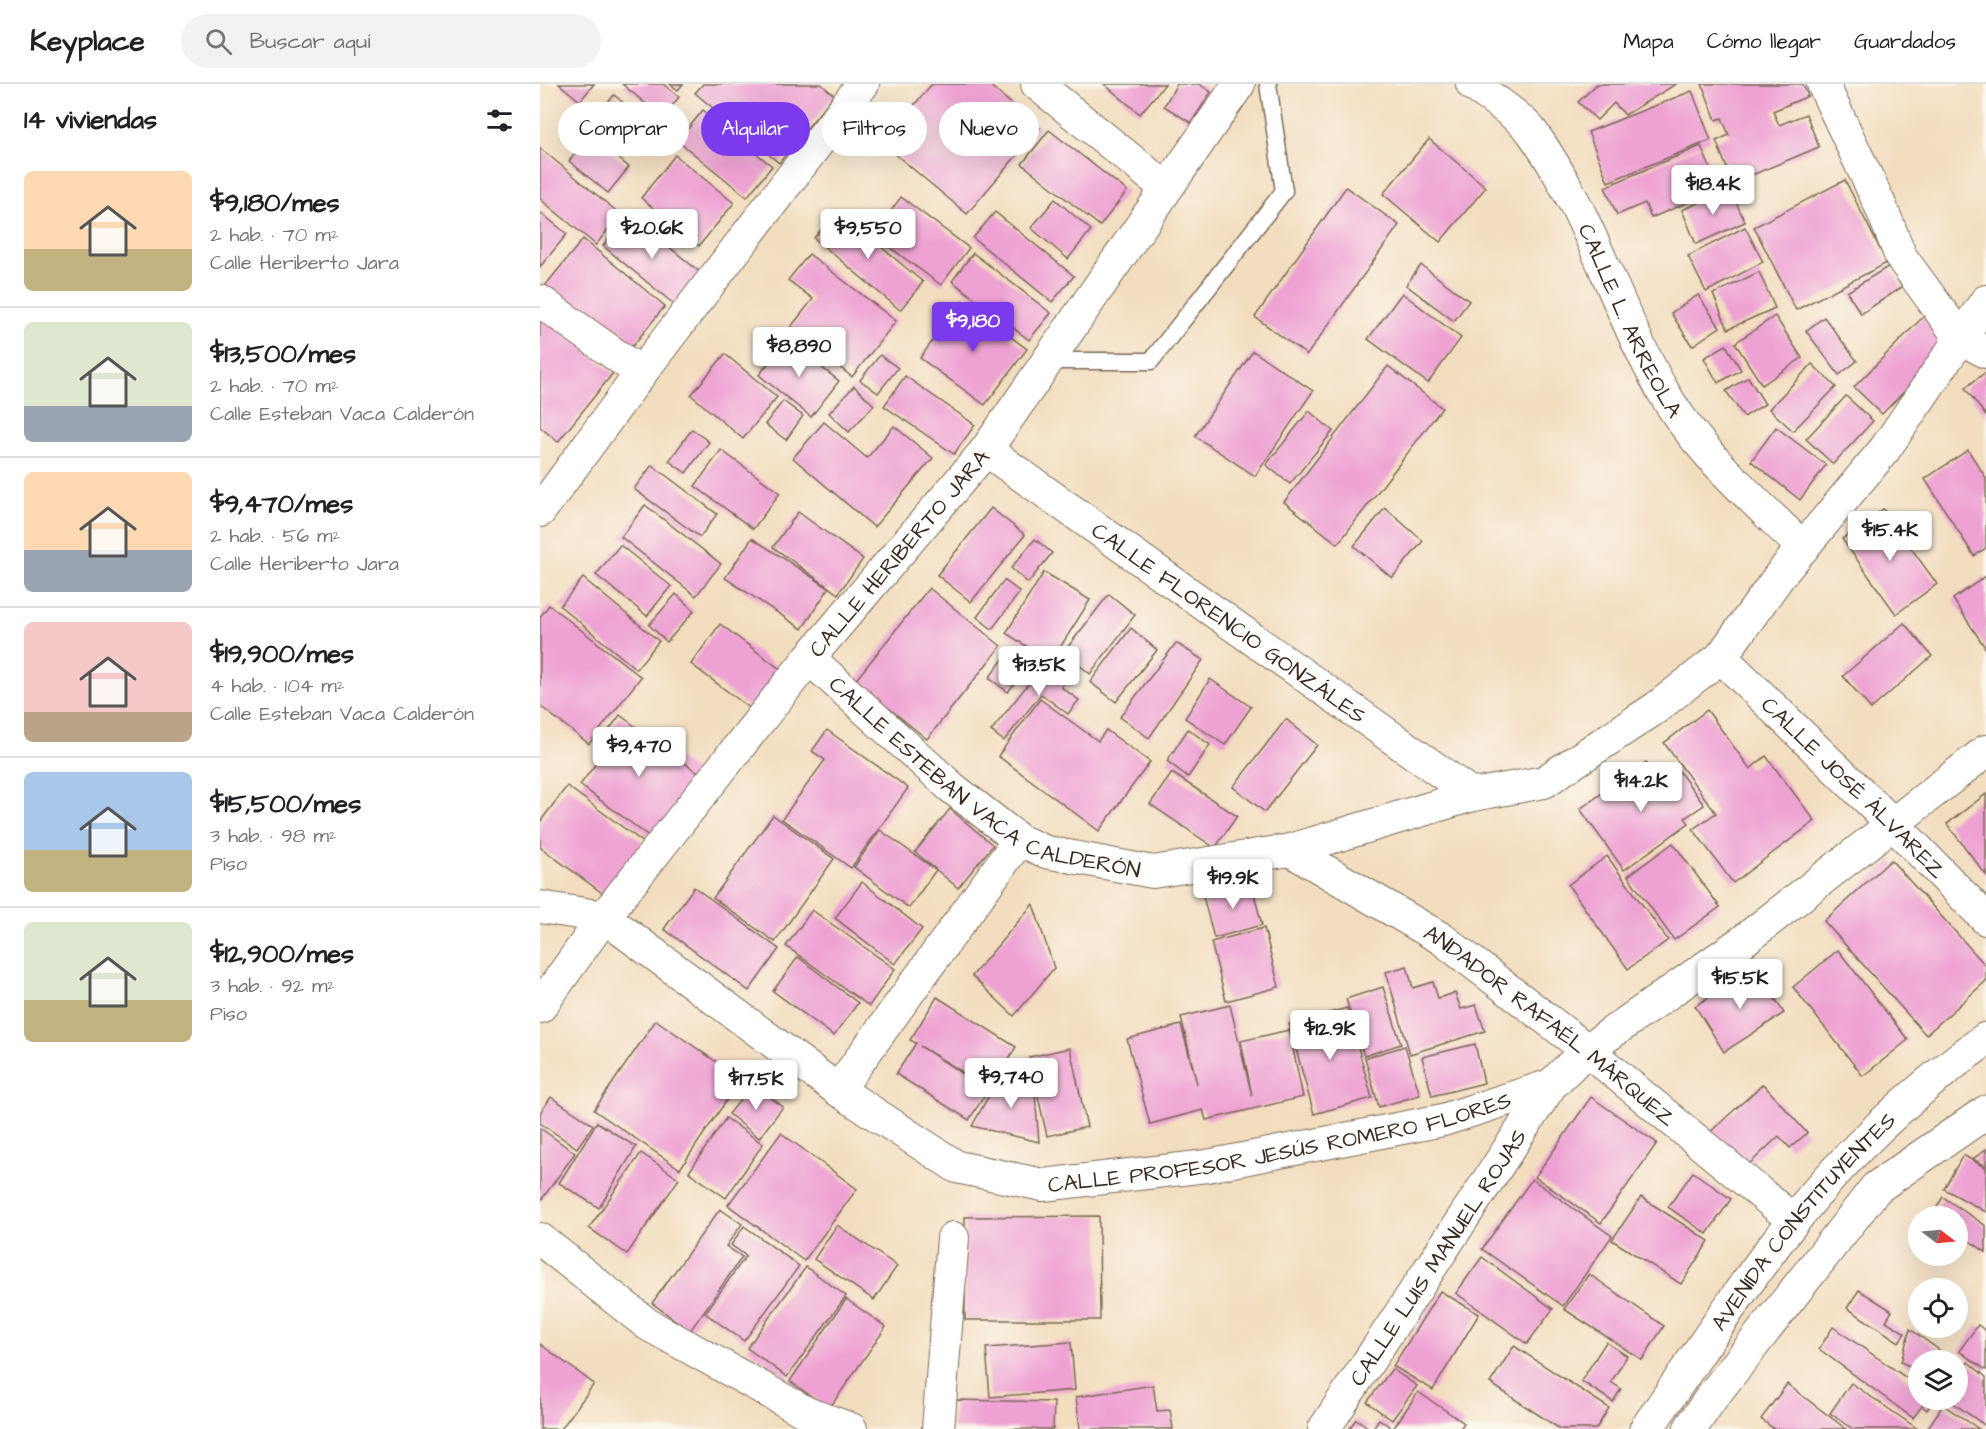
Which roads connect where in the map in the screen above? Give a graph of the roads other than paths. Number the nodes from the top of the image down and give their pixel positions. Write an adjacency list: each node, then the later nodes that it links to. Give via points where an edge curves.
1 (863, 84): 12 (street)
2 (1036, 84): 7 (street)
3 (1239, 84): 7 (street, CALLE HERIBERTO JARA)
4 (1268, 84): 11 (lane, via 1284,191 1151,361)
5 (1472, 84): 15 (street, CALLE L. ARREOLA, via 1531,130 1576,205 1661,389 1694,439)
6 (1822, 84): 10 (street, via 1901,257)
7 (1166, 188): 11 (street, CALLE HERIBERTO JARA)
8 (540, 300): 12 (street)
9 (1986, 300): 10 (street, CALLE ESTEBAN VACA CALDERÓN)
10 (1973, 345): 15 (street, CALLE ESTEBAN VACA CALDERÓN)
11 (1049, 361): 13 (street, CALLE HERIBERTO JARA)
12 (641, 373): 14 (street)
13 (986, 450): 17 (street, CALLE HERIBERTO JARA); 19 (street, CALLE FLORENCIO GONZÁLES)
14 (540, 512)
15 (1803, 548): 16 (street, CALLE ESTEBAN VACA CALDERÓN)
16 (1721, 657): 19 (street, CALLE ESTEBAN VACA CALDERÓN, via 1656,708 1544,782); 20 (street, CALLE JOSÉ ÁLVAREZ)
17 (809, 658): 21 (street, CALLE ESTEBAN VACA CALDERÓN, via 951,786); 24 (street, CALLE HERIBERTO JARA)
18 (1986, 752): 20 (street, CALLE PROFESOR JESÚS ROMERO FLORES)
19 (1473, 795): 22 (street, CALLE ESTEBAN VACA CALDERÓN)
20 (1892, 823): 25 (street, CALLE JOSÉ ÁLVAREZ); 28 (street, CALLE PROFESOR JESÚS ROMERO FLORES, via 1743,941)
21 (1019, 840): 22 (street, CALLE ESTEBAN VACA CALDERÓN, via 1046,852 1153,872); 30 (street)
22 (1290, 850): 28 (street, ANDADOR RAFAÉL MÁRQUEZ, via 1442,939)
23 (540, 907): 24 (street, CALLE PROFESOR JESÚS ROMERO FLORES)
24 (603, 917): 26 (street, CALLE HERIBERTO JARA); 30 (street, CALLE PROFESOR JESÚS ROMERO FLORES)
25 (1986, 919)
26 (540, 1007)
27 (1986, 1040): 32 (street, AVENIDA CONSTITUYENTES, via 1943,1070 1845,1162)
28 (1587, 1050): 29 (street, CALLE PROFESOR JESÚS ROMERO FLORES); 32 (street, ANDADOR RAFAÉL MÁRQUEZ)
29 (1551, 1085): 30 (street, CALLE PROFESOR JESÚS ROMERO FLORES, via 1443,1120 1208,1166 1043,1185 957,1167); 39 (street, CALLE LUIS MANUEL ROJAS)
30 (838, 1090)
31 (1986, 1112): 36 (street, AVENIDA CONSTITUYENTES, via 1876,1188)
32 (1793, 1220): 35 (street, AVENIDA CONSTITUYENTES)
33 (953, 1238): 38 (street)
34 (540, 1239): 37 (street, via 647,1324 807,1413)
35 (1704, 1347): 36 (street); 40 (street, AVENIDA CONSTITUYENTES)
36 (1731, 1372): 41 (street, AVENIDA CONSTITUYENTES)
37 (851, 1429)
38 (938, 1429)
39 (1324, 1429)
40 (1646, 1429)
41 (1690, 1429)

